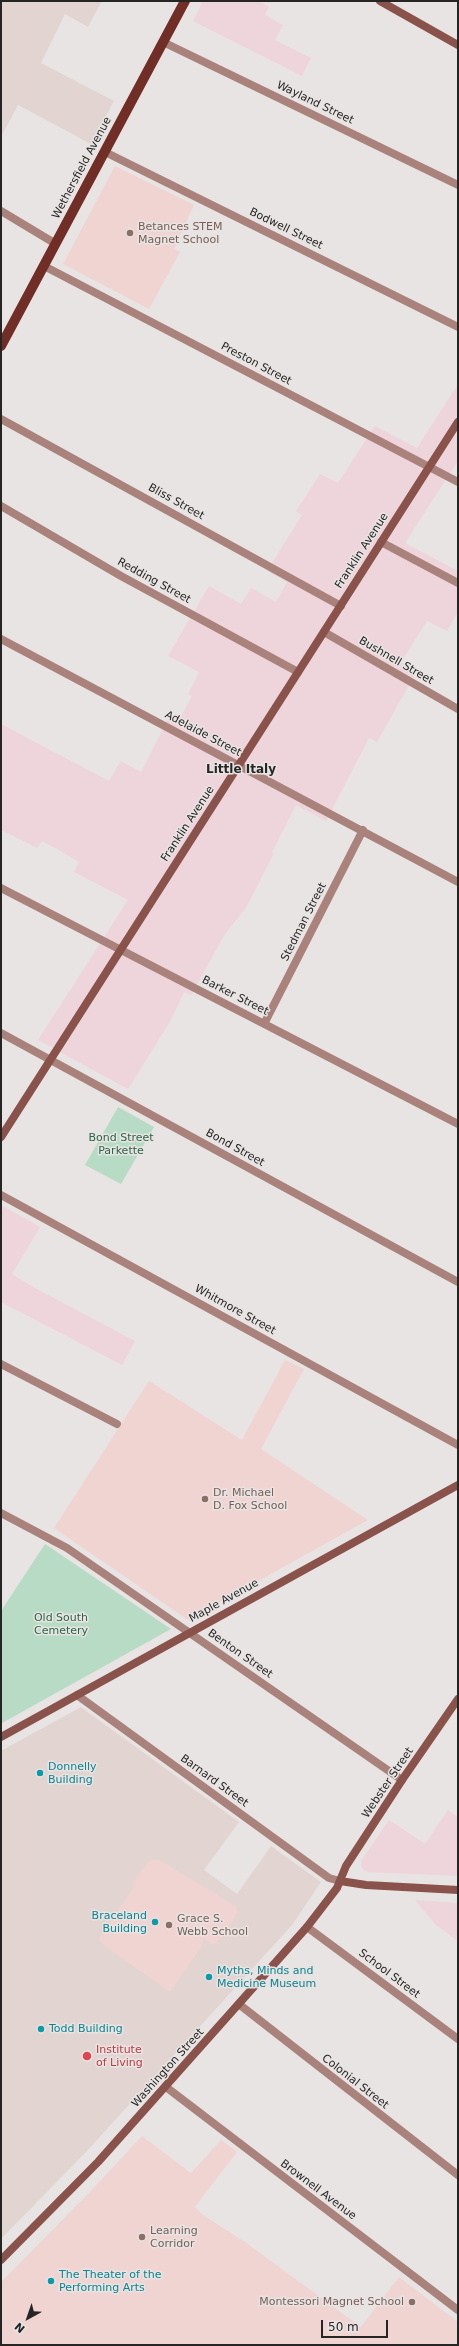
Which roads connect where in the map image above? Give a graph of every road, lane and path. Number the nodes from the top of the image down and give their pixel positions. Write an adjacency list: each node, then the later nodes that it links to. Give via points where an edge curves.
1 (185, 1): 3 (main road, Wethersfield Avenue)
2 (380, 1): 4 (main road)
3 (163, 42): 5 (main road, Wethersfield Avenue); 6 (street, Wayland Street)
4 (458, 45)
5 (105, 152): 8 (main road, Wethersfield Avenue); 10 (street, Bodwell Street)
6 (458, 185)
7 (1, 211): 8 (street)
8 (56, 244): 9 (main road, Wethersfield Avenue)
9 (44, 266): 11 (main road, Wethersfield Avenue); 14 (street, Preston Street)
10 (458, 327)
11 (1, 346)
12 (1, 419): 19 (street, Bliss Street)
13 (458, 422): 14 (main road, Franklin Avenue)
14 (429, 467): 15 (street, Preston Street); 17 (main road, Franklin Avenue)
15 (458, 482)
16 (1, 506): 22 (street, Redding Street, via 121,576)
17 (381, 542): 18 (street); 19 (main road, Franklin Avenue)
18 (458, 583)
19 (340, 606): 20 (main road, Franklin Avenue)
20 (324, 632): 22 (main road, Franklin Avenue); 23 (street, Bushnell Street)
21 (1, 639): 24 (street, Adelaide Street)
22 (298, 672): 24 (main road, Franklin Avenue)
23 (458, 709)
24 (239, 765): 25 (street, Adelaide Street); 28 (main road, Franklin Avenue)
25 (363, 830): 26 (street, Adelaide Street); 29 (street, Stedman Street)
26 (458, 882)
27 (1, 888): 28 (street, Barker Street)
28 (121, 949): 29 (street, Barker Street); 31 (main road, Franklin Avenue)
29 (264, 1024): 32 (street, Barker Street)
30 (1, 1033): 31 (street, Bond Street)
31 (50, 1060): 33 (main road, Franklin Avenue); 35 (street, Bond Street)
32 (458, 1124)
33 (1, 1137)
34 (1, 1195): 38 (street, Whitmore Street)
35 (458, 1282)
36 (1, 1364): 37 (street)
37 (117, 1424)
38 (458, 1445)
39 (458, 1485): 41 (main road, Maple Avenue)
40 (1, 1513): 41 (street, Benton Street, via 67,1548)
41 (190, 1633): 42 (main road, Maple Avenue); 45 (street, Benton Street)
42 (76, 1695): 44 (main road, Maple Avenue); 46 (street, Barnard Street, via 327,1876)
43 (458, 1699): 45 (main road, Webster Street)
44 (1, 1737)
45 (402, 1780): 46 (main road, Webster Street, via 346,1866)
46 (340, 1881): 47 (main road, via 366,1885); 48 (main road, Washington Street)
47 (458, 1890)
48 (307, 1927): 49 (main road, Washington Street); 50 (street, School Street)
49 (240, 2005): 51 (main road, Washington Street); 52 (street, Colonial Street)
50 (458, 2039)
51 (166, 2087): 53 (main road, Washington Street, via 98,2162); 54 (street, Brownell Avenue)
52 (458, 2175)
53 (1, 2260)
54 (458, 2310)

